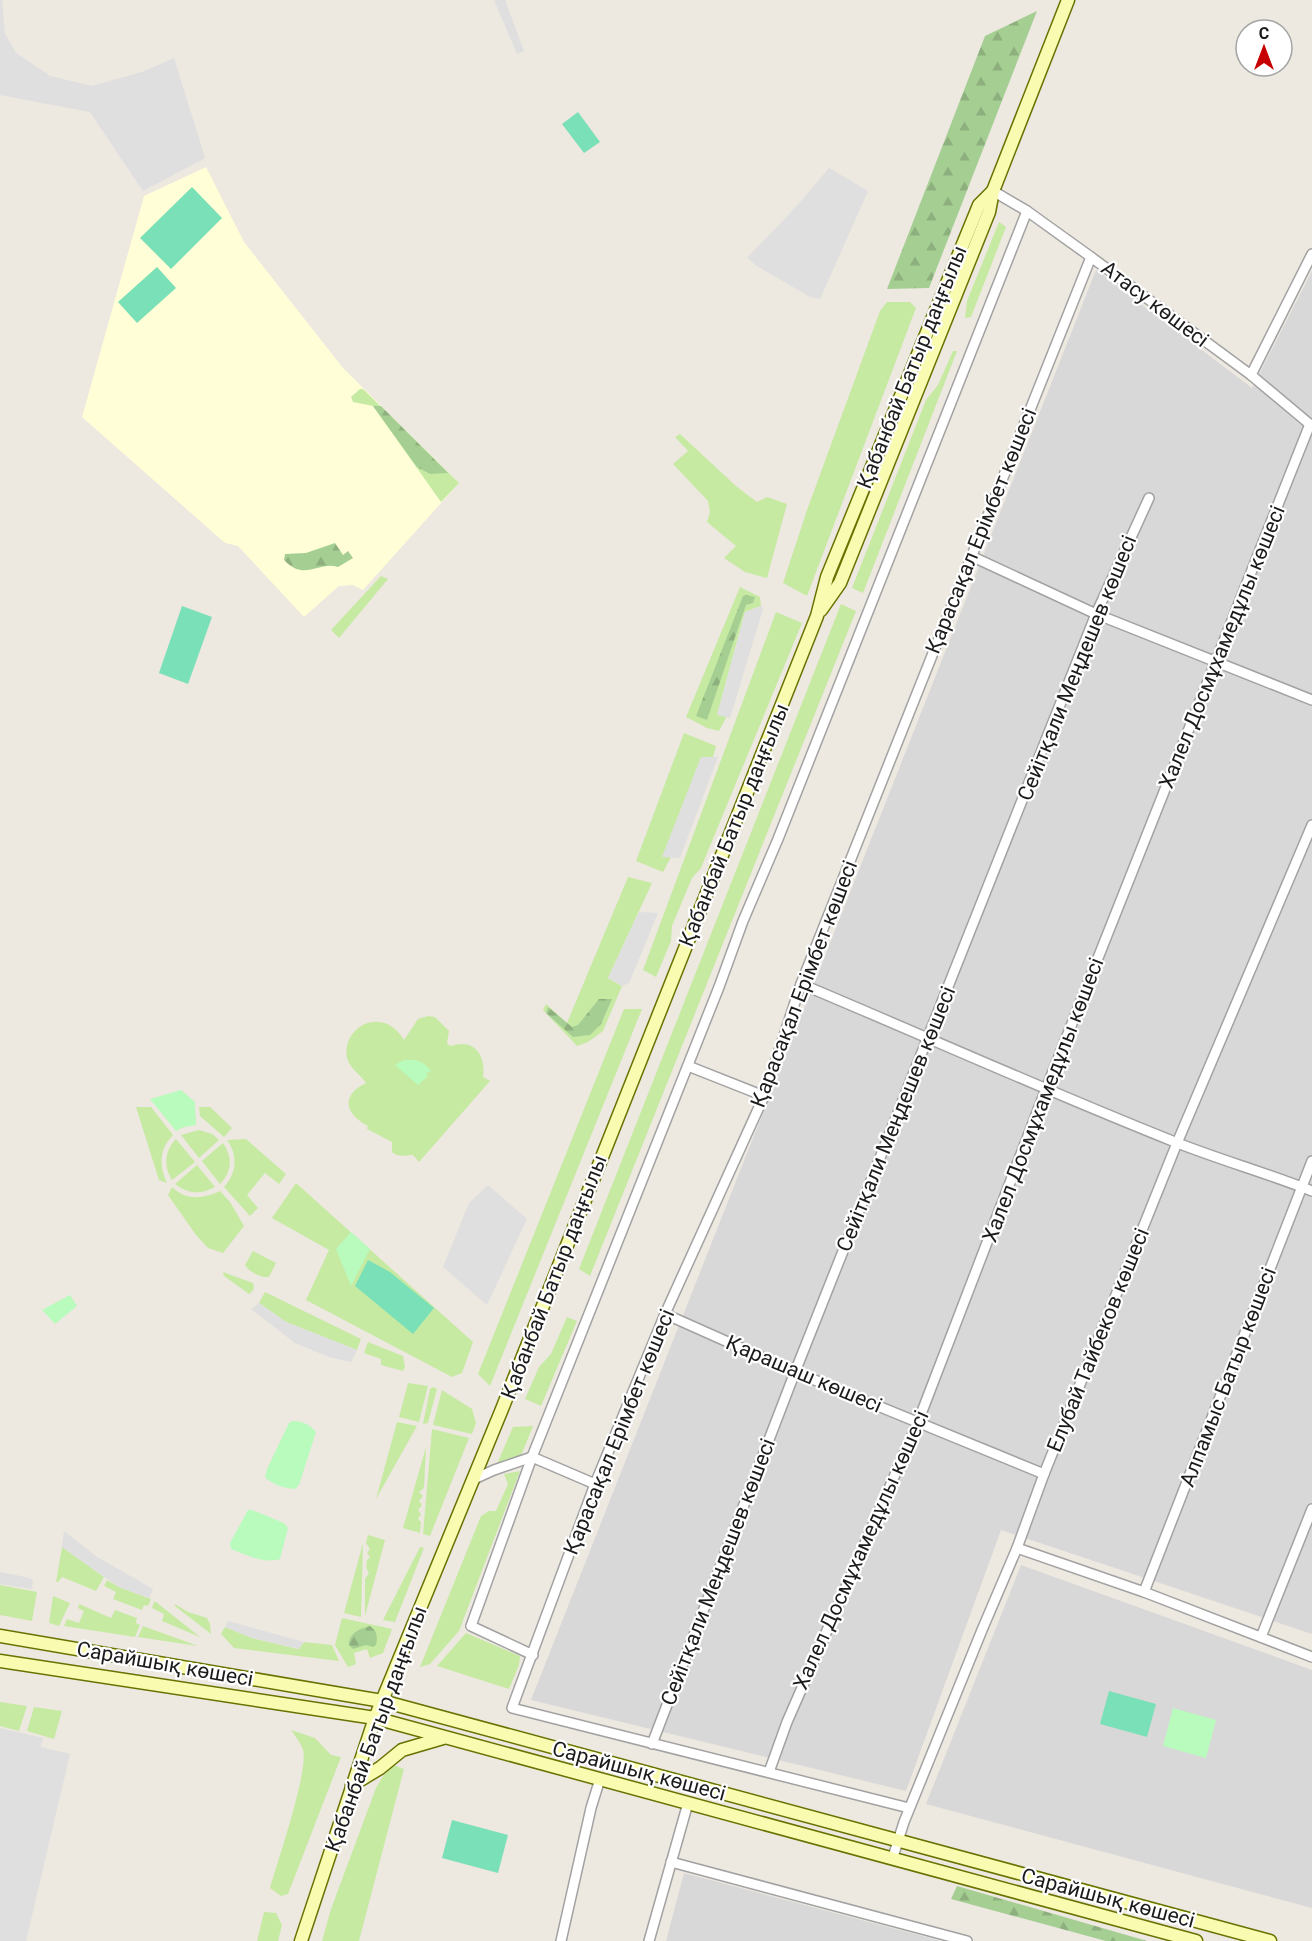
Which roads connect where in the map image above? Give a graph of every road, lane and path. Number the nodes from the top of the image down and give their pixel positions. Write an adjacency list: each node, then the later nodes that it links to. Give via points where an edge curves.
1 (1068, 0): 2 (main road, Қабанбай Батыр даңғылы)
2 (993, 191): 3 (street, Атасу көшесі); 28 (main road, Қабанбай Батыр даңғылы, via 979,205 938,302 827,577 817,616 665,1001)
3 (1027, 211): 5 (street, Атасу көшесі); 16 (street)
4 (1312, 254): 6 (street)
5 (1091, 257): 6 (street, Атасу көшесі); 9 (street, Қарасақал Ерімбет көшесі)
6 (1251, 375): 7 (street, Атасу көшесі)
7 (1311, 425): 11 (street, Халел Досмұхамедұлы көшесі)
8 (1149, 498): 10 (street, Сейітқали Меңдешев көшесі)
9 (971, 556): 10 (street); 14 (street, Қарасақал Ерімбет көшесі)
10 (1096, 614): 11 (street); 15 (street, Сейітқали Меңдешев көшесі)
11 (1216, 662): 12 (street); 17 (street, Халел Досмұхамедұлы көшесі)
12 (1312, 700)
13 (1312, 825): 19 (street, Елубай Тайбеков көшесі)
14 (801, 984): 15 (street); 18 (street, Қарасақал Ерімбет көшесі)
15 (929, 1038): 17 (street); 24 (street, Сейітқали Меңдешев көшесі)
16 (688, 1066): 18 (street); 26 (street)
17 (1046, 1089): 19 (street); 25 (street, Халел Досмұхамедұлы көшесі)
18 (764, 1096): 23 (street, Қарасақал Ерімбет көшесі)
19 (1177, 1143): 21 (street); 27 (street, Елубай Тайбеков көшесі)
20 (1312, 1161): 21 (street, Алпамыс Батыр көшесі)
21 (1302, 1187): 22 (street); 32 (street, Алпамыс Батыр көшесі)
22 (1312, 1191)
23 (665, 1314): 24 (street, Қарашаш көшесі); 29 (street, Қарасақал Ерімбет көшесі)
24 (795, 1372): 25 (street, Қарашаш көшесі); 41 (street, Сейітқали Меңдешев көшесі)
25 (918, 1422): 27 (street, Қарашаш көшесі); 42 (street, Халел Досмұхамедұлы көшесі, via 787,1722)
26 (532, 1458): 28 (street); 29 (street); 35 (street, via 471,1626)
27 (1044, 1473): 31 (street, Елубай Тайбеков көшесі)
28 (472, 1480): 38 (main road, Қабанбай Батыр даңғылы)
29 (596, 1484): 35 (street, Қарасақал Ерімбет көшесі)
30 (1312, 1509): 34 (street)
31 (1017, 1548): 32 (street); 46 (street, Елубай Тайбеков көшесі)
32 (1144, 1592): 34 (street)
33 (0, 1636): 38 (main road, Сарайшық көшесі)
34 (1261, 1636): 36 (street)
35 (532, 1655): 41 (street, Қарасақал Ерімбет көшесі, via 512,1708)
36 (1312, 1657)
37 (0, 1661): 39 (main road, Сарайшық көшесі)
38 (382, 1701): 39 (main road, Қабанбай Батыр даңғылы); 47 (main road, Сарайшық көшесі)
39 (375, 1718): 40 (main road, Сарайшық көшесі); 44 (main road, Қабанбай Батыр даңғылы)
40 (445, 1737): 43 (main road, Сарайшық көшесі); 44 (main road, via 402,1750)
41 (652, 1744): 42 (street)
42 (769, 1772): 46 (street)
43 (600, 1779): 45 (main road, Сарайшық көшесі); 51 (street)
44 (352, 1785): 50 (main road, Қабанбай Батыр даңғылы)
45 (688, 1803): 48 (main road, Сарайшық көшесі); 49 (street)
46 (909, 1808): 47 (street, Елубай Тайбеков көшесі)
47 (897, 1841): 48 (street, Елубай Тайбеков көшесі); 55 (main road, Сарайшық көшесі)
48 (893, 1857): 54 (main road, Сарайшық көшесі)
49 (671, 1862): 52 (street); 53 (street)
50 (302, 1941)
51 (561, 1941)
52 (648, 1941)
53 (967, 1941)
54 (1196, 1941)
55 (1270, 1941)

